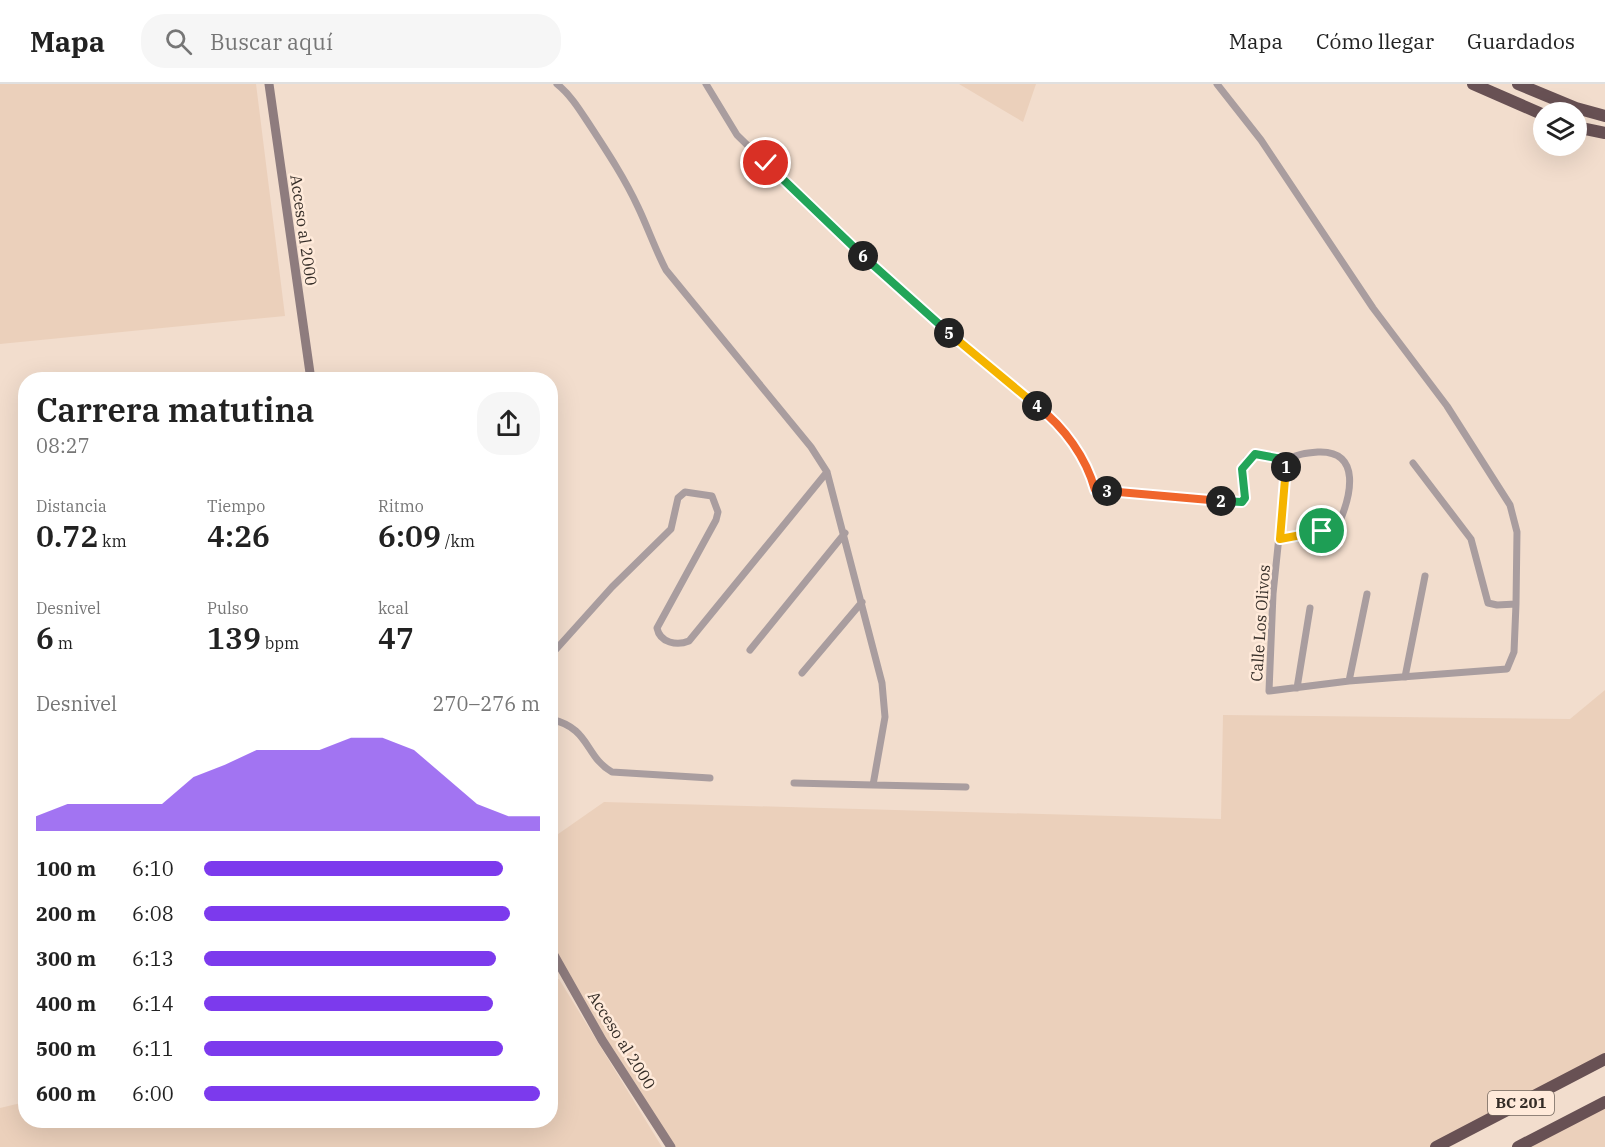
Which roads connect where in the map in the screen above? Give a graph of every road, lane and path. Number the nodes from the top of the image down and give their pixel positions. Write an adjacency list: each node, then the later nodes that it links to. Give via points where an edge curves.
1 (269, 84): 11 (street, Acceso al 2000)
2 (557, 84): 14 (street, via 577,106 619,171 666,270 811,447)
3 (706, 84): 12 (street, via 737,135 816,212 984,364 1058,424 1086,467 1095,490 1242,502 1242,469 1246,461 1255,454)
4 (1217, 84): 20 (street, via 1261,140 1373,308 1447,406 1502,488 1515,517)
5 (1473, 84): 7 (highway)
6 (1518, 84): 8 (highway)
7 (1533, 110)
8 (1605, 116)
9 (1587, 129): 10 (highway)
10 (1605, 133)
11 (310, 372)
12 (1287, 460): 16 (street, Calle Los Olivos); 16 (street, via 1316,452 1340,457 1350,475 1351,488 1339,523 1322,531)
13 (1413, 463): 20 (street, via 1471,539 1488,603)
14 (827, 472): 15 (street); 22 (street, via 689,641 675,644 658,634 657,628 718,512 712,496 685,492 678,498 671,529)
15 (845, 533): 19 (street); 23 (street)
16 (1280, 539): 27 (street, Calle Los Olivos, via 1268,689 1273,692)
17 (1425, 576): 25 (street)
18 (1367, 594): 26 (street)
19 (862, 602): 24 (street); 31 (street, via 885,704)
20 (1516, 604): 25 (street, Calle Los Olivos, via 1514,652 1509,667 1501,671)
21 (1310, 608): 27 (street)
22 (558, 647)
23 (750, 650)
24 (801, 674)
25 (1405, 676): 26 (street, Calle Los Olivos)
26 (1349, 681): 27 (street, Calle Los Olivos)
27 (1297, 688)
28 (558, 720): 29 (street, via 579,731 603,766 612,771)
29 (710, 778)
30 (794, 783): 31 (street)
31 (873, 785): 32 (street)
32 (966, 788)
33 (558, 962): 36 (street, Acceso al 2000, via 602,1040)
34 (1605, 1059): 37 (highway, BC 201)
35 (1605, 1102): 38 (highway, BC 201)
36 (671, 1147)
37 (1436, 1147)
38 (1518, 1147)

